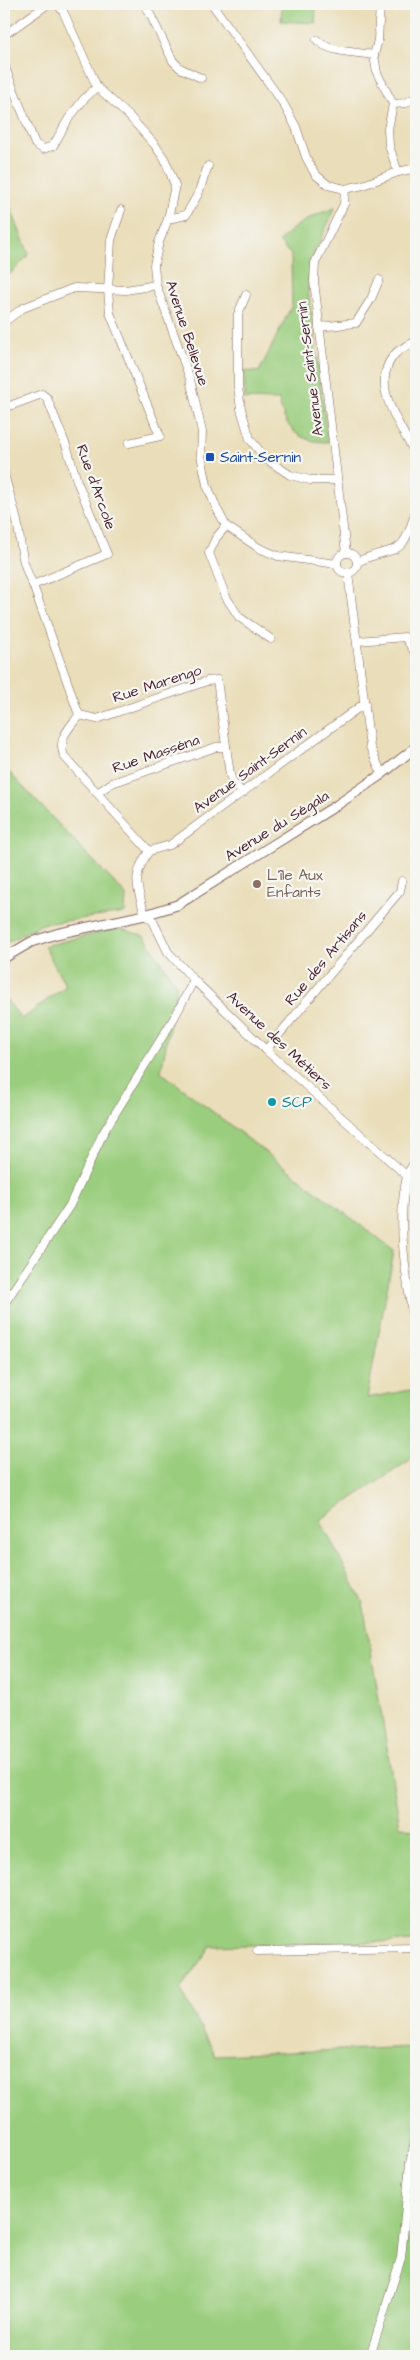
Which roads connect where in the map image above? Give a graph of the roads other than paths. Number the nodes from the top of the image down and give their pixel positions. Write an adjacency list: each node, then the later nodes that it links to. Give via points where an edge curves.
1 (48, 4): 6 (street)
2 (57, 4): 11 (street, Avenue Bellevue)
3 (145, 4): 10 (street, via 173,61)
4 (212, 4): 17 (street, via 282,103 296,127 315,174 328,185)
5 (380, 4): 8 (street)
6 (4, 35)
7 (317, 40): 8 (street, via 321,45 336,49)
8 (374, 54): 13 (street, via 377,73)
9 (4, 65): 11 (street, via 35,144 43,149 53,146 74,112)
10 (201, 78)
11 (97, 87): 19 (street, Avenue Bellevue, via 129,116 165,160 175,185)
12 (416, 97): 13 (street)
13 (393, 104): 16 (street, via 388,129 389,146)
14 (208, 166): 19 (street, via 186,215)
15 (416, 168): 16 (street)
16 (398, 172): 17 (street, via 363,186)
17 (345, 189): 25 (street, Avenue Saint-Sernin, via 344,204 315,264)
18 (121, 210): 22 (street, via 111,240)
19 (168, 219): 21 (street, Avenue Bellevue, via 154,265)
20 (379, 280): 25 (street, via 356,323)
21 (156, 285): 22 (street); 33 (street, Avenue Bellevue, via 190,379 199,416 203,444 201,455 207,485)
22 (108, 290): 24 (street, via 74,288 23,308); 28 (street, via 110,313 160,436)
23 (246, 295): 31 (street, via 238,314 238,387 250,439 266,460 290,475 310,480)
24 (4, 322)
25 (319, 327): 31 (street, Avenue Saint-Sernin)
26 (416, 341): 29 (street, via 397,352 386,367 383,383)
27 (4, 408): 38 (street, Rue d'Arcole, via 42,394 47,398 107,554)
28 (129, 443)
29 (416, 455)
30 (4, 473): 38 (street, via 24,564)
31 (337, 480): 34 (street, Avenue Saint-Sernin)
32 (416, 510): 35 (street, via 404,544 394,551)
33 (226, 526): 36 (street, via 259,548 278,556); 39 (street, via 209,553 226,597 239,617)
34 (346, 553): 35 (street, via 352,554); 36 (street)
35 (357, 562): 37 (street, via 354,570)
36 (337, 564): 37 (street, via 342,572)
37 (348, 573): 40 (street)
38 (33, 585): 43 (street)
39 (271, 639)
40 (358, 641): 41 (street, via 405,636); 42 (street)
41 (414, 651)
42 (364, 703): 46 (street, via 370,747); 48 (street, Avenue Saint-Sernin)
43 (79, 715): 44 (street, Rue Marengo, via 97,719 217,680); 47 (street, via 62,737 60,747 64,756)
44 (226, 746): 47 (street, Rue Masséna, via 112,783); 48 (street, Rue Marengo, via 233,783)
45 (416, 747): 46 (street, Avenue du Ségala)
46 (382, 774): 51 (street, Avenue du Ségala, via 177,905)
47 (97, 793): 49 (street)
48 (243, 793): 49 (street, Avenue Saint-Sernin, via 170,845)
49 (149, 851): 51 (street, via 140,864 136,880)
50 (402, 881): 54 (street, Rue des Artisans, via 400,891)
51 (145, 915): 52 (street, Avenue du Ségala, via 56,934 31,942); 53 (street, Avenue des Métiers, via 153,921 168,952)
52 (4, 958)
53 (194, 980): 54 (street, Avenue des Métiers); 58 (street, via 103,1133 70,1205)
54 (266, 1050): 56 (street, Avenue des Métiers)
55 (416, 1160): 56 (street)
56 (407, 1176): 57 (street, Avenue des Métiers); 59 (street, via 405,1267)
57 (416, 1180)
58 (4, 1304)
59 (416, 1335)
60 (416, 1948): 61 (street)
61 (257, 1950)
62 (416, 2137): 63 (street, via 410,2163 401,2258)
63 (370, 2356)

